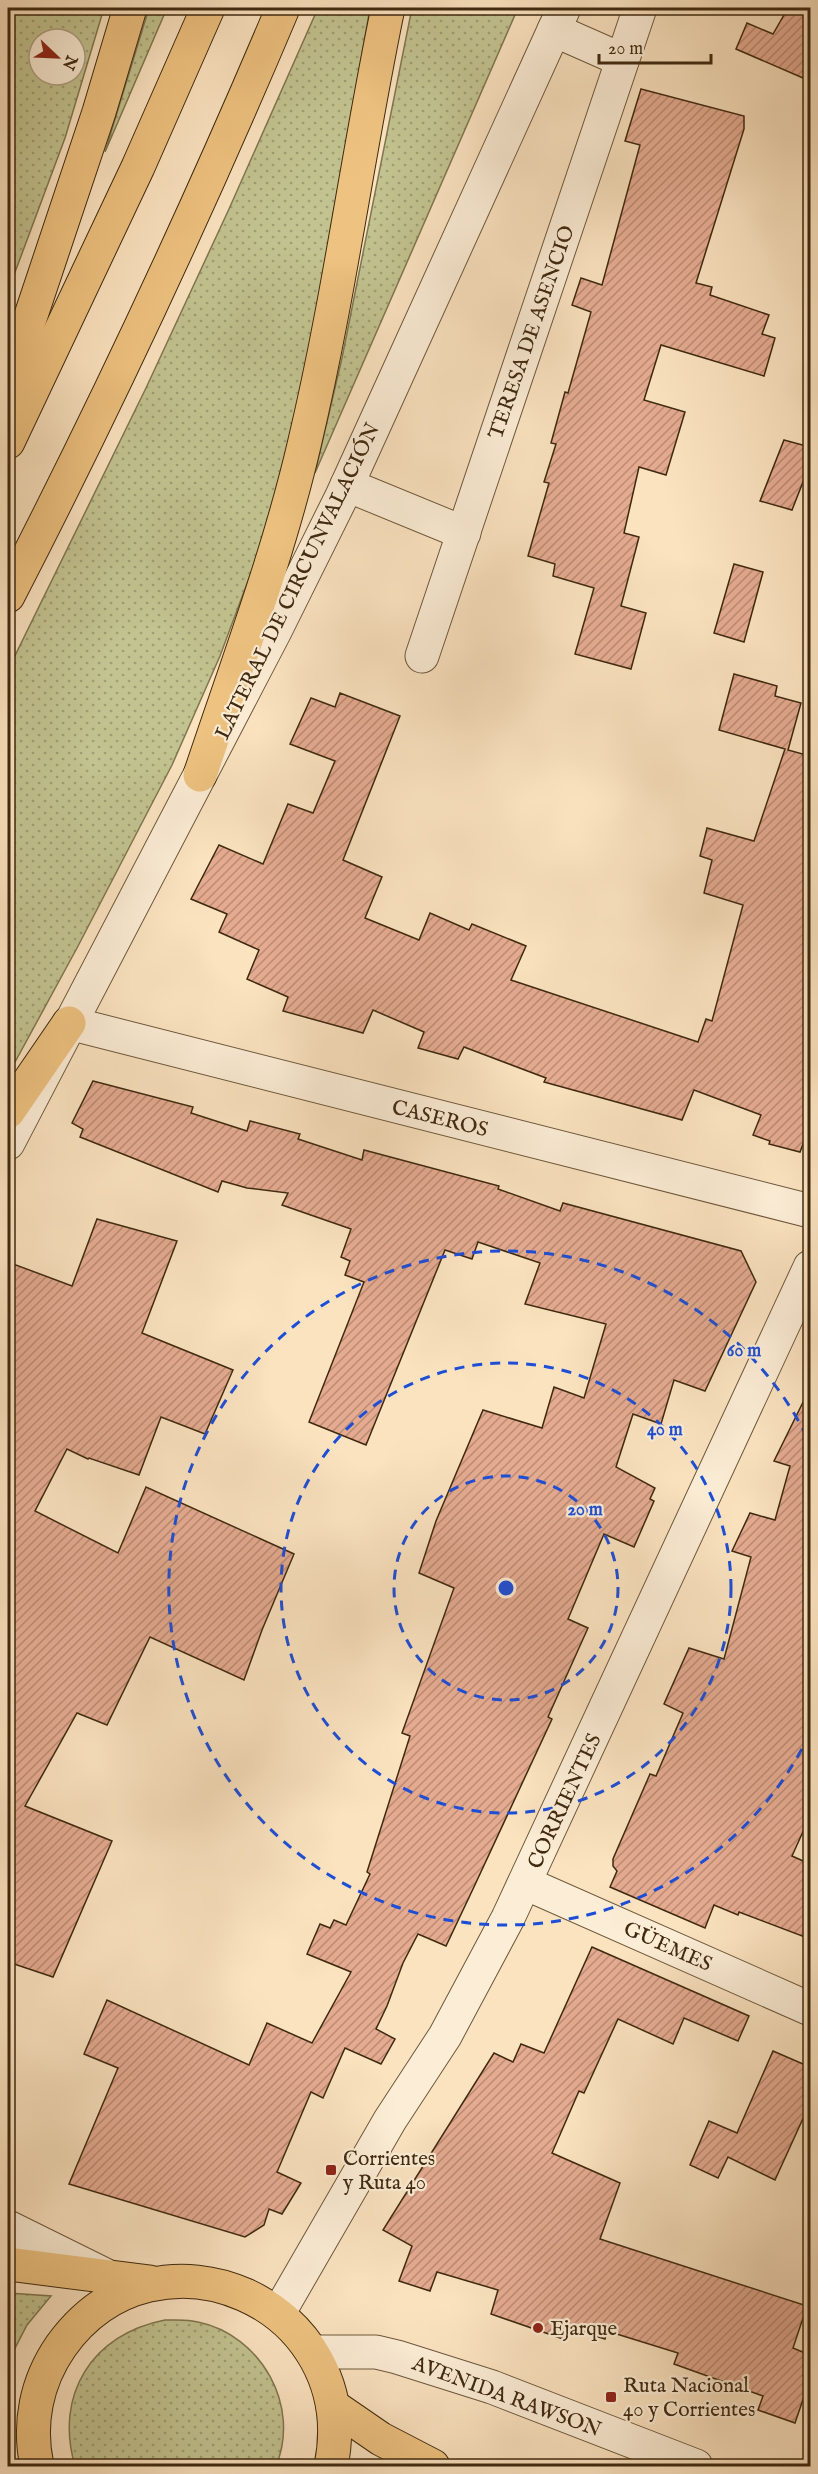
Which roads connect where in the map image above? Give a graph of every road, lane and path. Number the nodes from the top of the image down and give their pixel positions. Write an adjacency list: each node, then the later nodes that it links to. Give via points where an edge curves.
1 (130, 8): 8 (highway)
2 (208, 8): 9 (highway)
3 (283, 8): 12 (highway, via 110,392)
4 (388, 8): 14 (highway, via 305,442 264,586)
5 (640, 8): 7 (street, TERESA DE ASENCIO)
6 (559, 19): 7 (street); 10 (street, LATERAL DE CIRCUNVALACIÓN)
7 (622, 60): 11 (street, TERESA DE ASENCIO)
8 (8, 384)
9 (8, 442)
10 (347, 485): 11 (street); 14 (street, LATERAL DE CIRCUNVALACIÓN)
11 (464, 533): 13 (street, TERESA DE ASENCIO)
12 (8, 596)
13 (423, 656)
14 (200, 775): 15 (street, LATERAL DE CIRCUNVALACIÓN)
15 (69, 1023): 16 (highway); 17 (street, LATERAL DE CIRCUNVALACIÓN); 18 (street, CASEROS)
16 (8, 1112)
17 (8, 1143)
18 (810, 1211)
19 (810, 1267): 20 (street, CORRIENTES)
20 (525, 1883): 21 (street, GÜEMES); 26 (street, CORRIENTES, via 445,2036 390,2120)
21 (810, 2009)
22 (8, 2227): 24 (street)
23 (8, 2264): 24 (highway)
24 (109, 2277): 25 (highway)
25 (164, 2284): 26 (highway, via 198,2281 247,2294); 29 (highway, via 145,2286 108,2300 75,2327 50,2362 35,2401 32,2444)
26 (278, 2314): 27 (highway)
27 (312, 2352): 28 (highway); 32 (street, AVENIDA RAWSON, via 376,2352 407,2360 492,2387)
28 (333, 2406): 30 (highway, via 335,2445); 31 (highway, via 381,2439)
29 (37, 2466)
30 (331, 2466)
31 (433, 2466)
32 (696, 2466)

